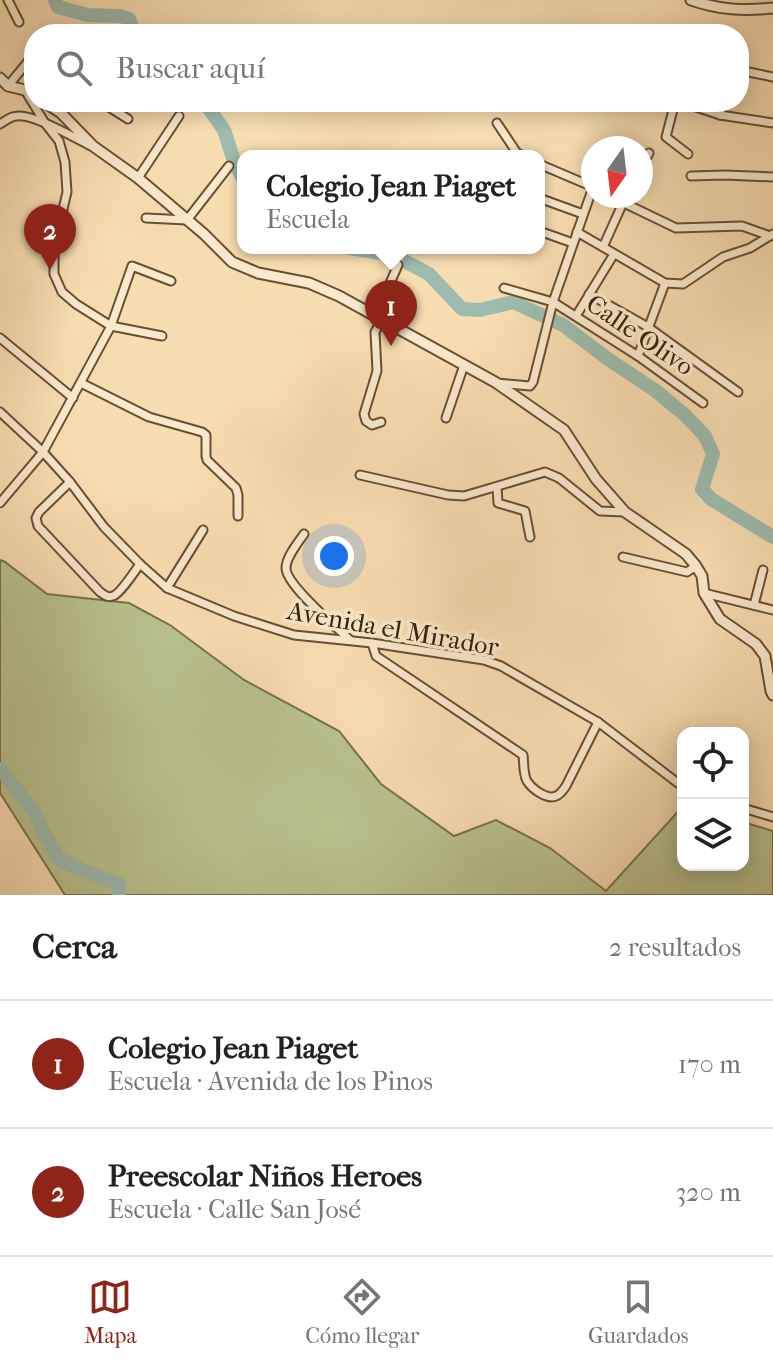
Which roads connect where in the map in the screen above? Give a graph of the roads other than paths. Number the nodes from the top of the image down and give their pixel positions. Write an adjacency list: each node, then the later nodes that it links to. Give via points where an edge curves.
1 (8, 0): 4 (street)
2 (691, 0): 3 (street, via 749,11)
3 (773, 8)
4 (19, 22)
5 (24, 66): 9 (street)
6 (749, 72): 7 (street)
7 (773, 77)
8 (0, 78): 9 (street)
9 (8, 86): 10 (street)
10 (24, 91)
11 (39, 112): 20 (street)
12 (117, 112): 19 (street)
13 (675, 112): 26 (street, via 666,137)
14 (710, 112): 17 (street)
15 (721, 112): 17 (street)
16 (61, 113): 24 (street)
17 (720, 115): 22 (street)
18 (179, 116): 31 (street)
19 (128, 119)
20 (45, 123): 23 (street, via 19,115); 24 (street); 54 (street, via 59,141 67,192 54,247 54,274 62,292)
21 (497, 123): 25 (street)
22 (773, 123)
23 (0, 124)
24 (93, 146): 31 (street)
25 (515, 150)
26 (688, 154)
27 (229, 166): 39 (street)
28 (545, 167): 32 (street)
29 (691, 176): 30 (street)
30 (773, 177)
31 (138, 178): 39 (street)
32 (581, 182)
33 (545, 200): 37 (street)
34 (585, 208): 37 (street)
35 (621, 208): 44 (street)
36 (640, 208): 42 (street, via 676,228 742,226)
37 (583, 214): 40 (street)
38 (146, 218): 39 (street)
39 (187, 220): 53 (street, via 232,262 309,283)
40 (577, 232): 43 (street); 44 (street)
41 (545, 233): 43 (street)
42 (771, 235): 48 (street, via 723,257 683,284)
43 (573, 243): 51 (street)
44 (603, 247): 45 (street)
45 (614, 254): 48 (street); 50 (street)
46 (398, 265): 53 (street)
47 (171, 281): 54 (street, via 132,266)
48 (665, 283): 55 (street)
49 (504, 288): 51 (street, Calle Olivo)
50 (589, 294): 52 (street); 55 (street)
51 (554, 300): 52 (street, Calle Olivo); 60 (street, via 533,382)
52 (576, 316): 58 (street, Calle Olivo)
53 (378, 318): 59 (street); 67 (street, via 377,371 364,414 372,425)
54 (111, 326): 56 (street); 61 (street)
55 (648, 327): 58 (street); 62 (street)
56 (162, 336)
57 (0, 338): 63 (street)
58 (638, 356): 64 (street, Calle Olivo)
59 (464, 365): 60 (street); 66 (street)
60 (495, 382): 73 (street, via 564,430)
61 (81, 383): 63 (street); 74 (street, via 149,417 206,435 207,460 236,488)
62 (738, 392)
63 (73, 398): 68 (street)
64 (703, 403)
65 (0, 412): 68 (street, Avenida el Mirador)
66 (446, 418)
67 (381, 422)
68 (43, 452): 70 (street, Avenida el Mirador); 72 (street)
69 (360, 475): 71 (street, via 448,495)
70 (70, 482): 79 (street, Avenida el Mirador); 79 (street, via 39,512 38,526 107,596 118,593)
71 (497, 487): 73 (street, via 545,472 600,511); 77 (street, via 498,503 525,511)
72 (0, 503)
73 (625, 512): 80 (street)
74 (238, 516)
75 (203, 530): 82 (street)
76 (304, 534): 86 (street, via 286,571)
77 (530, 537)
78 (623, 557): 80 (street, via 687,572)
79 (140, 564): 82 (street, Avenida el Mirador)
80 (696, 566): 83 (street)
81 (763, 570): 84 (street)
82 (167, 588): 86 (street, Avenida el Mirador, via 294,635)
83 (704, 593): 84 (street); 88 (street, via 720,619)
84 (754, 605): 85 (street)
85 (773, 610)
86 (350, 640): 87 (street, Avenida el Mirador)
87 (372, 643): 90 (street, Avenida el Mirador, via 484,660); 90 (street, via 376,656 523,755 525,779 547,796 558,795 566,786)
88 (769, 655): 89 (street)
89 (773, 695)
90 (598, 722): 91 (street, Avenida el Mirador)
91 (677, 782)
92 (749, 810): 93 (street)
93 (773, 817)

